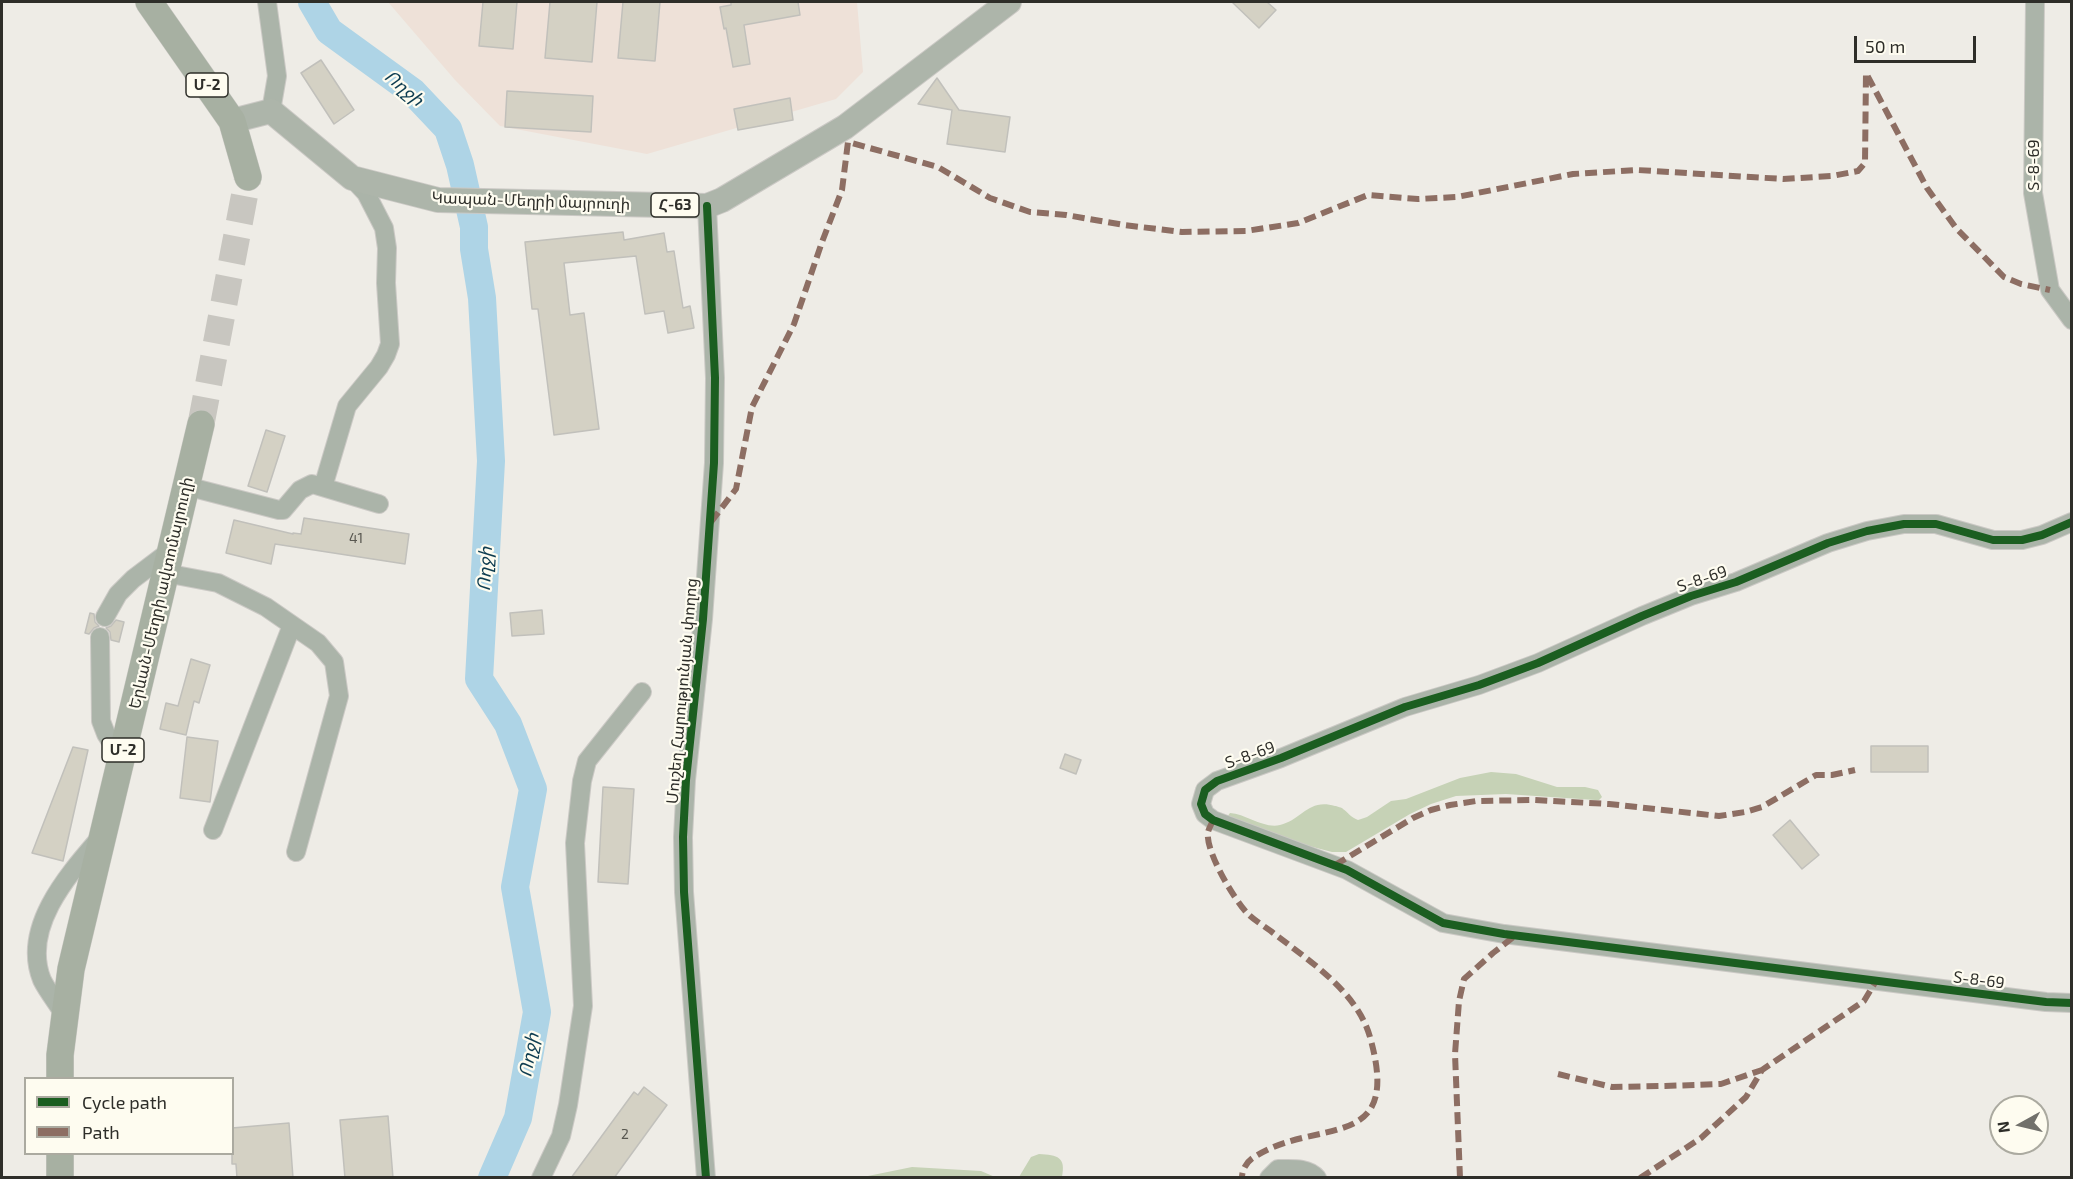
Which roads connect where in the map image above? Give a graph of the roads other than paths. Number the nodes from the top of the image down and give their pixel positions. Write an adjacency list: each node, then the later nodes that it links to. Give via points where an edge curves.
1 (149, 2): 6 (highway, Մ-2)
2 (267, 2): 5 (street, via 277,76)
3 (1009, 2): 9 (main road, Կապան-Մեղրի մայրուղի / Հ-63, via 845,127)
4 (2035, 2): 10 (street, Տ-8-69 / Տ-8-69, via 2033,193 2050,290)
5 (271, 111): 6 (main road); 8 (main road, Կապան-Մեղրի մայրուղի / Հ-63)
6 (232, 121): 7 (highway, Մ-2)
7 (248, 177)
8 (352, 178): 9 (main road, Կապան-Մեղրի մայրուղի / Հ-63, via 438,200); 13 (street, via 366,193 384,228 390,344 379,367 347,406)
9 (707, 206): 31 (street, Մուշեղ Հարությունյան փողոց, via 715,378 714,463 683,837 684,903)
10 (2072, 320)
11 (201, 424): 12 (highway, Երևան-Մեղրի ավտոմայրուղի / Մ-2)
12 (186, 486): 13 (street, via 279,510 307,485); 16 (highway, Երևան-Մեղրի ավտոմայրուղի / Մ-2)
13 (323, 487): 14 (street)
14 (379, 504)
15 (2072, 522): 25 (street, Տ-8-69 / Տ-8-69, via 2022,540 1993,540 1936,524 1904,524 1828,543 1641,616 1538,663 1405,707 1217,781 1206,790 1201,804 1204,814 1214,820 1347,870 1443,923 1504,934)
16 (168, 562): 17 (street, via 134,579 118,594); 18 (street, via 266,607); 21 (highway, Երևան-Մեղրի ավտոմայրուղի / Մ-2)
17 (105, 617)
18 (292, 625): 22 (street); 24 (street, via 318,643 334,662 339,696)
19 (100, 637): 21 (street, via 101,721)
20 (642, 692): 30 (street, via 586,762 582,781 575,843 583,1006 561,1136)
21 (121, 757): 23 (highway, Երևան-Մեղրի ավտոմայրուղի / Մ-2)
22 (213, 830)
23 (103, 834): 26 (highway, Երևան-Մեղրի ավտոմայրուղի / Մ-2, via 71,969); 26 (street, via 67,876 43,922 37,951 40,972)
24 (297, 852)
25 (2072, 1003)
26 (65, 1016): 27 (highway, Երևան-Մեղրի ավտոմայրուղի / Մ-2)
27 (60, 1077)
28 (60, 1155): 29 (highway)
29 (60, 1178)
30 (541, 1178)
31 (706, 1178)
32 (1269, 1178): 33 (street, via 1278,1169 1299,1169)
33 (1317, 1178)

